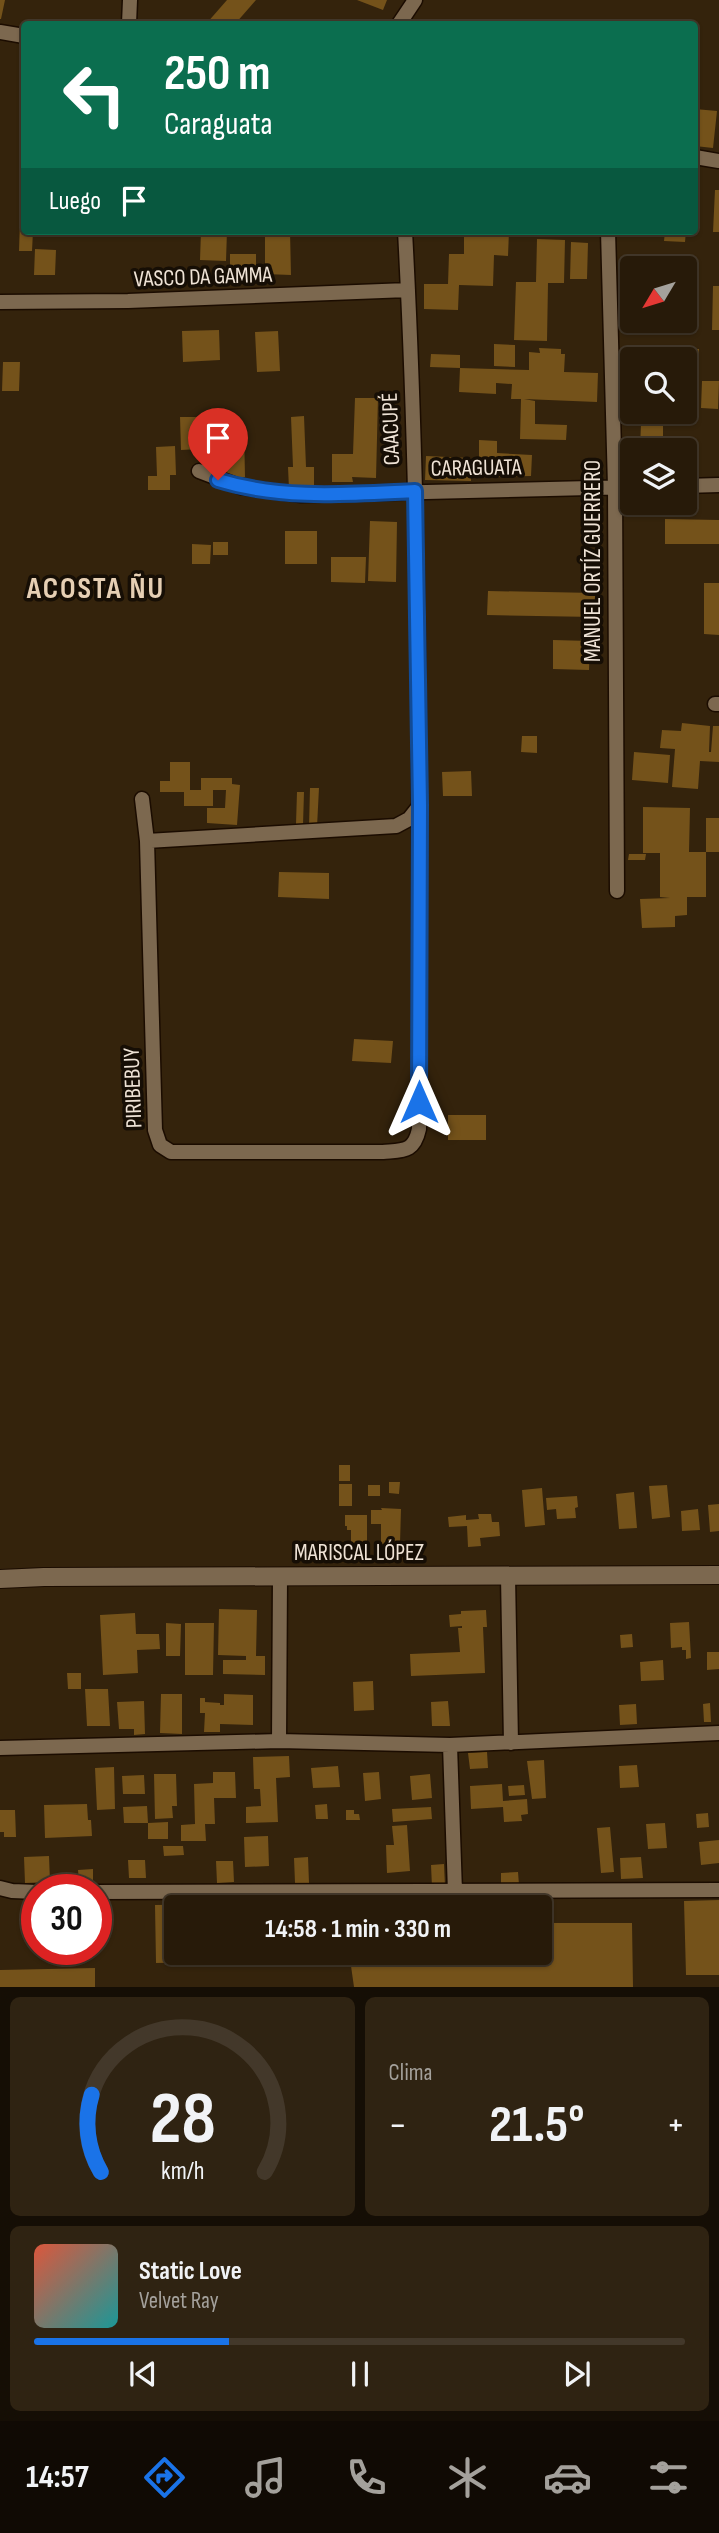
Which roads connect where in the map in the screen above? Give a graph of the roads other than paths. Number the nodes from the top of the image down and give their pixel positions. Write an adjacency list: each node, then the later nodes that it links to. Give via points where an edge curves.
1 (130, 0): 3 (street)
2 (415, 0): 4 (street)
3 (130, 21)
4 (401, 21)
5 (0, 32): 6 (street)
6 (21, 36)
7 (698, 158): 8 (street)
8 (719, 161)
9 (405, 235): 11 (street, CAACUPÉ)
10 (608, 235): 16 (street, MANUEL ORTÍZ GUERRERO)
11 (408, 290): 12 (street, VASCO DA GAMMA, via 128,302); 18 (street, CAACUPÉ)
12 (0, 302)
13 (199, 471): 18 (street, CARAGUATA, via 241,487 301,495)
14 (719, 485): 15 (street)
15 (697, 486)
16 (615, 487): 17 (street, CARAGUATA); 18 (street, CARAGUATA); 22 (street, MANUEL ORTÍZ GUERRERO)
17 (620, 487)
18 (415, 491): 20 (street, CAACUPÉ)
19 (142, 799): 21 (street, PIRIBEBUY)
20 (420, 805): 21 (street, via 396,826); 23 (street, CAACUPÉ)
21 (147, 841): 23 (street, PIRIBEBUY, via 155,1130 160,1145 171,1152 383,1152 410,1147)
22 (617, 891)
23 (419, 1129)
24 (719, 1575): 25 (street, MARISCAL LÓPEZ)
25 (508, 1576): 26 (street, MARISCAL LÓPEZ); 30 (street)
26 (280, 1577): 27 (street, MARISCAL LÓPEZ); 29 (street)
27 (0, 1579)
28 (719, 1733): 30 (street)
29 (279, 1741): 31 (street); 32 (street)
30 (511, 1744): 31 (street)
31 (450, 1745): 37 (street)
32 (0, 1748)
33 (0, 1888): 35 (street)
34 (719, 1890): 37 (street)
35 (21, 1891)
36 (112, 1892): 37 (street)
37 (455, 1892)

